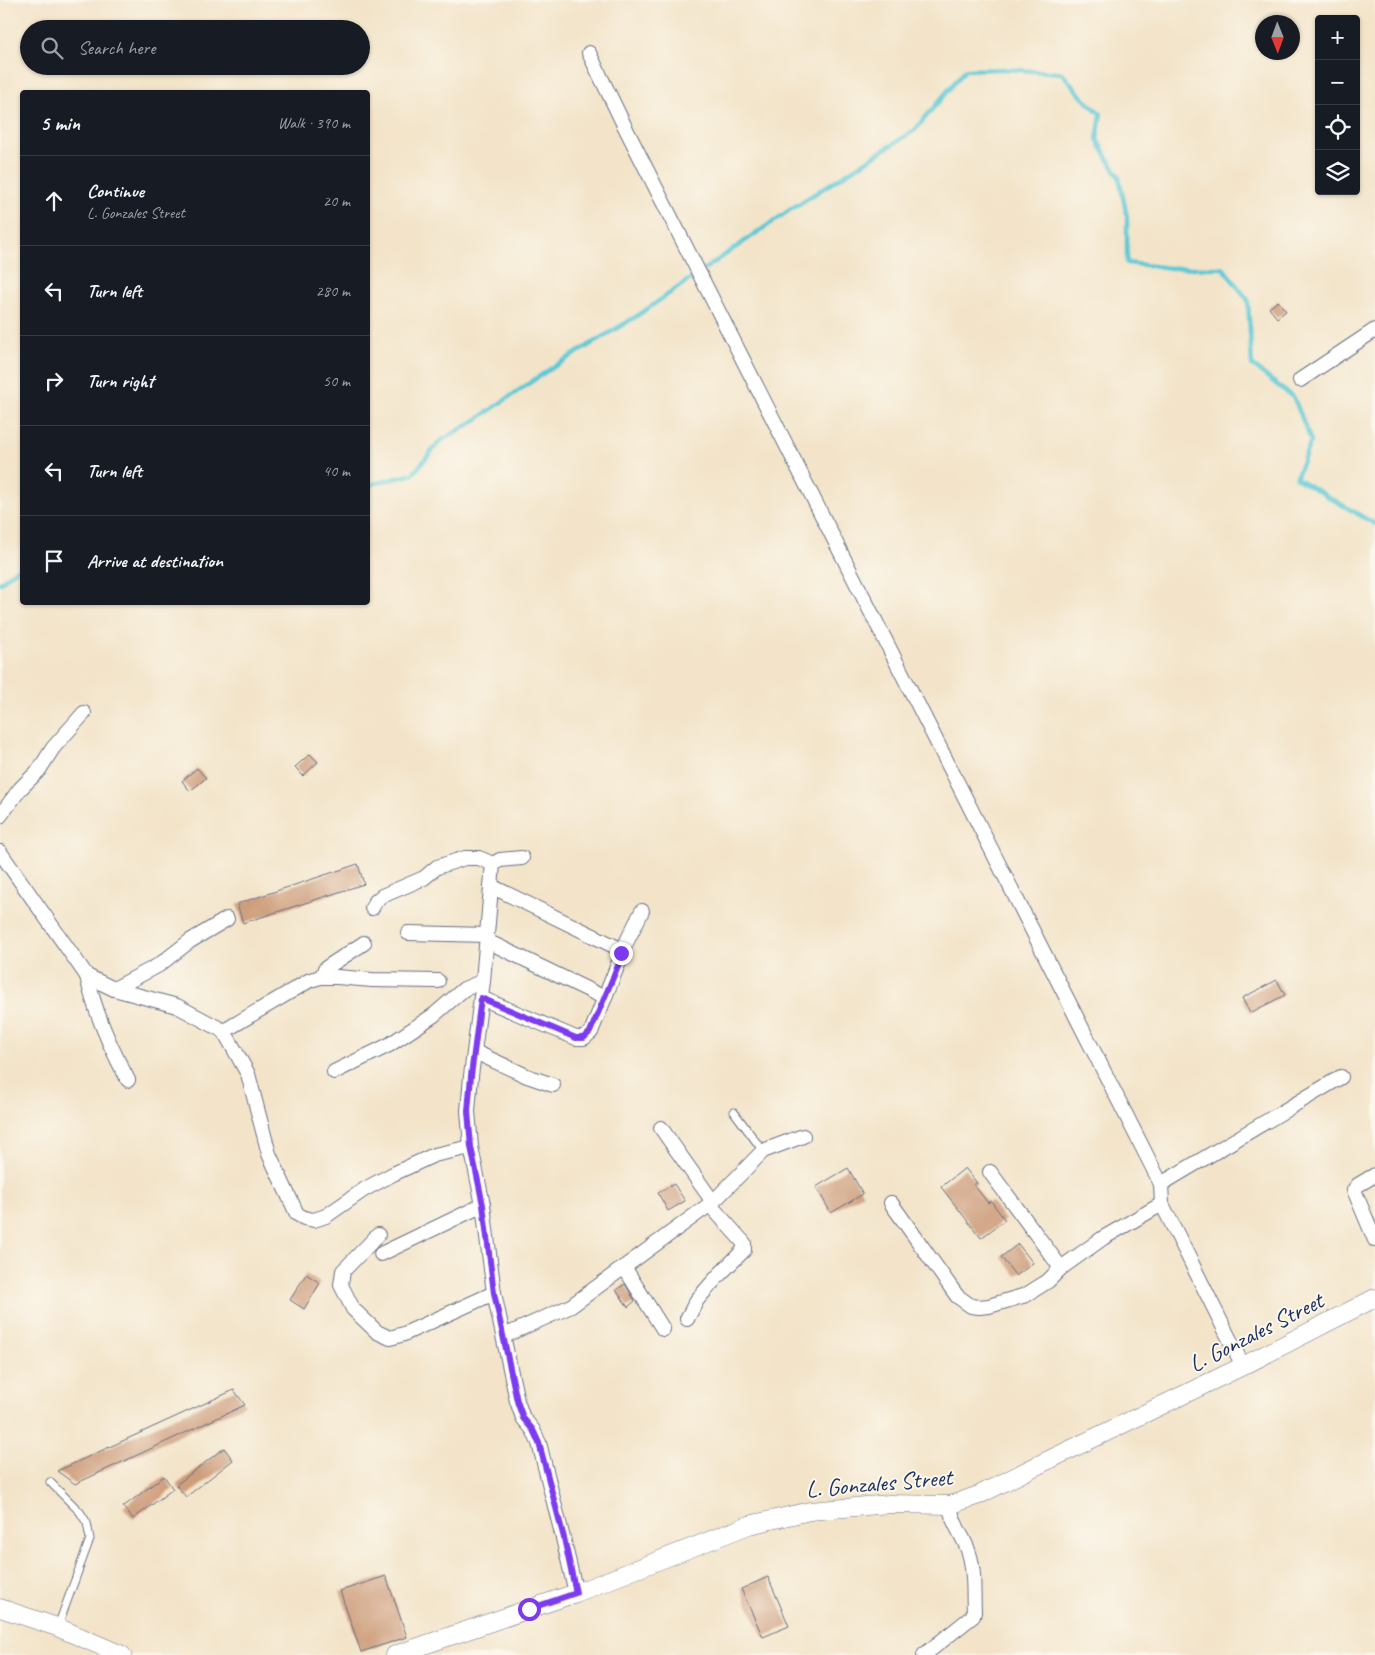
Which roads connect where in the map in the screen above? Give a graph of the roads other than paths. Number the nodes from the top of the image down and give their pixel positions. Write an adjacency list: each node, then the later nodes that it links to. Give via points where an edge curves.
1 (589, 53): 37 (street)
2 (1375, 330): 3 (street)
3 (1300, 380)
4 (84, 713): 5 (street)
5 (0, 816)
6 (0, 852): 17 (street)
7 (522, 858): 8 (street)
8 (493, 864): 9 (street); 10 (street, via 480,858 465,858 437,867 424,878 382,896)
9 (491, 886): 14 (street); 16 (street, via 616,947)
10 (372, 908)
11 (642, 911): 16 (street)
12 (227, 919): 21 (street, via 190,941 159,965)
13 (408, 933): 14 (street)
14 (487, 938): 20 (street); 23 (street)
15 (364, 943): 18 (street, via 326,968)
16 (621, 953): 23 (street)
17 (88, 976): 21 (street); 28 (street, via 100,1023)
18 (321, 977): 19 (street); 24 (street, via 310,980)
19 (438, 981)
20 (483, 981): 22 (street); 26 (street, via 464,989 434,1015 389,1045)
21 (114, 989): 24 (street, via 177,1006)
22 (481, 998): 23 (street, via 580,1039 590,1032); 25 (street)
23 (605, 998)
24 (224, 1031): 33 (street, via 248,1074 268,1154 297,1214 304,1218 314,1220 326,1216 365,1189 434,1155)
25 (475, 1052): 29 (street); 33 (street, via 468,1111)
26 (334, 1072)
27 (1341, 1077): 37 (street)
28 (128, 1080)
29 (553, 1085)
30 (734, 1112): 34 (lane)
31 (661, 1128): 38 (street)
32 (802, 1136): 34 (street)
33 (471, 1147): 41 (street)
34 (763, 1151): 38 (street)
35 (990, 1172): 46 (street)
36 (1375, 1175): 43 (street, via 1354,1190)
37 (1161, 1184): 40 (street)
38 (711, 1203): 45 (street); 49 (street, via 744,1243 744,1250 697,1300)
39 (891, 1203): 46 (street, via 957,1296 970,1306 989,1306 1026,1295)
40 (1162, 1204): 46 (street, via 1103,1238); 52 (street)
41 (483, 1205): 44 (street); 47 (street)
42 (378, 1235): 47 (street, via 343,1271 341,1285 353,1309 377,1332 390,1338 404,1334)
43 (1375, 1240)
44 (381, 1254)
45 (624, 1267): 50 (street); 51 (street, via 572,1306)
46 (1061, 1268)
47 (494, 1293): 51 (street)
48 (1375, 1298): 52 (street, L. Gonzales Street)
49 (687, 1319)
50 (663, 1329)
51 (504, 1336): 55 (street, via 517,1401 523,1418 539,1443)
52 (1243, 1366): 54 (street, L. Gonzales Street, via 980,1495)
53 (50, 1482): 57 (lane, via 84,1518 90,1539)
54 (950, 1505): 55 (street, L. Gonzales Street, via 889,1504 810,1511 749,1525); 60 (street, via 969,1554 974,1612)
55 (576, 1593): 59 (street, L. Gonzales Street)
56 (0, 1608): 57 (street)
57 (57, 1627): 58 (street)
58 (122, 1655)
59 (395, 1655)
60 (924, 1655)

